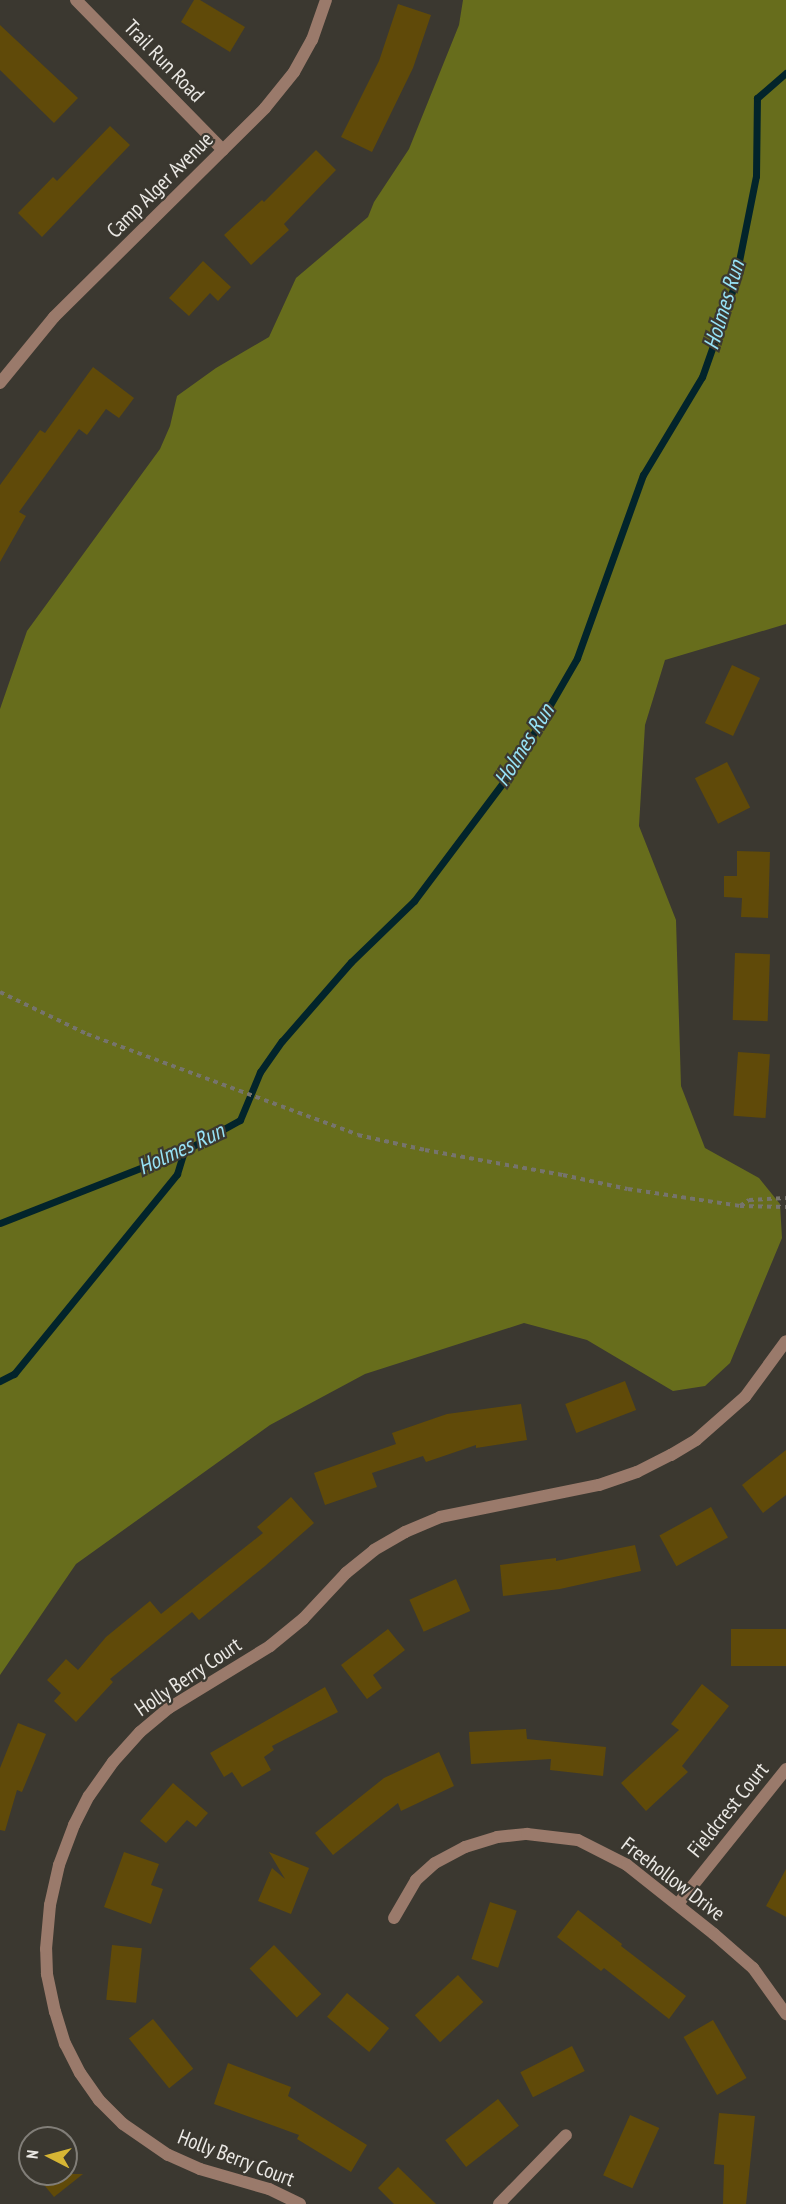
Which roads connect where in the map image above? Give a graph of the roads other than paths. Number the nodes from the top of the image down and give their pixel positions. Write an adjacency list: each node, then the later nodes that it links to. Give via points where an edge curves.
1 (76, 0): 3 (street, Trail Run Road)
2 (326, 0): 3 (street, Camp Alger Avenue, via 312,40 294,72)
3 (223, 150): 4 (street, Camp Alger Avenue, via 54,317)
4 (1, 380)
5 (786, 1341): 11 (street, Holly Berry Court, via 745,1397 696,1440 671,1455 599,1485 440,1517 374,1550 270,1646 169,1708 140,1732 89,1796 59,1865 50,1905 47,1974 65,2044 99,2100 123,2124 168,2155 200,2169 269,2189)
6 (786, 1769): 7 (street, Fieldcrest Court)
7 (678, 1904): 8 (street, Freehollow Drive, via 598,1848 578,1840 527,1834 486,1840 435,1863 416,1880); 9 (street, Freehollow Drive, via 753,1968)
8 (394, 1918)
9 (786, 2014)
10 (566, 2135): 12 (street)
11 (300, 2204)
12 (499, 2204)

